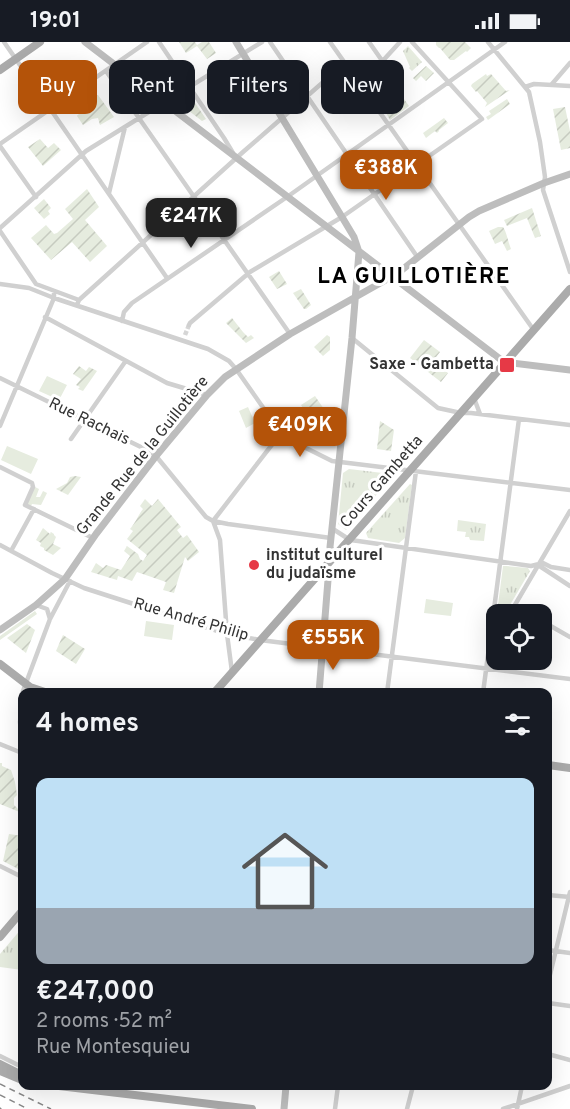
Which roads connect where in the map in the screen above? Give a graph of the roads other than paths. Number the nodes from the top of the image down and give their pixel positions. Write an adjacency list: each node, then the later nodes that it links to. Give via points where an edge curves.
1 (4, 42): 17 (street)
2 (40, 42): 17 (main road)
3 (85, 42): 24 (main road)
4 (147, 42): 18 (street)
5 (159, 42): 19 (street)
6 (236, 42): 16 (main road)
7 (262, 42): 16 (street)
8 (270, 42): 20 (street)
9 (330, 42): 21 (street)
10 (369, 42): 22 (street)
11 (400, 42): 23 (street)
12 (412, 42): 31 (street)
13 (488, 42): 15 (street)
14 (505, 42): 15 (street)
15 (494, 49): 31 (street); 36 (street)
16 (243, 54): 33 (street); 46 (main road)
17 (15, 59): 25 (street); 28 (main road)
18 (121, 60)
19 (171, 60)
20 (282, 60)
21 (343, 60)
22 (382, 60)
23 (385, 60)
24 (109, 61)
25 (18, 63)
26 (570, 63): 34 (street)
27 (109, 69): 29 (street)
28 (0, 70)
29 (106, 71): 30 (street); 47 (street)
30 (97, 77)
31 (449, 82): 48 (street); 54 (street, via 482,119)
32 (321, 83): 37 (street)
33 (195, 84)
34 (552, 84): 35 (street); 36 (street)
35 (570, 86)
36 (525, 87): 57 (street, via 540,142)
37 (309, 93)
38 (195, 94): 53 (street)
39 (309, 100): 52 (street)
40 (43, 114): 50 (street)
41 (53, 114): 51 (street)
42 (145, 114): 47 (street)
43 (178, 114): 53 (main road)
44 (285, 114): 46 (street)
45 (382, 114): 48 (street)
46 (282, 117): 53 (street); 56 (main road)
47 (138, 118): 49 (street); 60 (street)
48 (389, 124): 52 (street); 54 (street)
49 (125, 127): 51 (street); 58 (street)
50 (0, 145): 61 (street)
51 (81, 155): 58 (street); 61 (street)
52 (346, 155): 56 (street); 59 (street)
53 (236, 158): 60 (street); 62 (main road)
54 (416, 165): 59 (street); 64 (street)
55 (570, 174): 57 (main road, Grande Rue de la Guillotière)
56 (316, 176): 62 (street); 63 (main road)
57 (544, 183): 64 (main road, Grande Rue de la Guillotière, via 479,211); 71 (street)
58 (109, 193): 68 (street)
59 (374, 195): 63 (street); 70 (street)
60 (194, 196): 67 (street); 68 (street)
61 (36, 197): 66 (street)
62 (287, 197): 65 (main road); 67 (street)
63 (342, 217): 65 (street); 69 (main road)
64 (459, 225): 70 (main road, Grande Rue de la Guillotière); 86 (street)
65 (326, 227): 69 (main road); 72 (street)
66 (0, 230): 75 (street)
67 (224, 240): 72 (street); 74 (street)
68 (144, 243): 74 (street); 82 (street)
69 (359, 252): 73 (main road); 81 (main road)
70 (418, 258): 73 (main road, Grande Rue de la Guillotière)
71 (570, 272)
72 (247, 274): 85 (street); 87 (street)
73 (392, 276): 81 (main road, Grande Rue de la Guillotière); 92 (main road)
74 (167, 278): 84 (street, via 132,303)
75 (33, 281): 77 (street); 79 (street)
76 (0, 284): 77 (street)
77 (29, 288): 80 (street)
78 (570, 288): 86 (main road, Cours Gambetta)
79 (54, 291): 80 (street); 82 (street)
80 (54, 298): 82 (street); 83 (street)
81 (355, 298): 87 (main road, Grande Rue de la Guillotière); 89 (main road)
82 (78, 303): 84 (street)
83 (45, 317): 91 (street); 96 (street)
84 (122, 321): 90 (street)
85 (189, 325)
86 (533, 329): 92 (main road, Cours Gambetta)
87 (290, 334): 93 (main road, Grande Rue de la Guillotière)
88 (185, 335): 90 (street)
89 (352, 338): 99 (street, via 438,408); 108 (main road)
90 (183, 342): 93 (street, via 208,349)
91 (125, 362): 97 (street, via 167,384); 102 (street)
92 (504, 362): 94 (main road); 98 (main road, Cours Gambetta)
93 (236, 369): 97 (main road, Grande Rue de la Guillotière); 105 (street)
94 (570, 370)
95 (0, 378): 96 (street, Rue Rachais)
96 (16, 387): 102 (street, Rue Rachais); 104 (street)
97 (207, 395): 107 (main road, Grande Rue de la Guillotière)
98 (474, 398): 99 (main road, Cours Gambetta); 100 (street)
99 (461, 412): 100 (street); 110 (main road, Cours Gambetta)
100 (480, 414): 101 (street)
101 (519, 419): 103 (street); 111 (street)
102 (84, 420): 106 (street); 107 (street, Rue Rachais)
103 (570, 425)
104 (0, 426)
105 (281, 434): 108 (street); 115 (street)
106 (71, 439)
107 (156, 456): 115 (street, Rue Rachais); 117 (main road, Grande Rue de la Guillotière)
108 (339, 462): 110 (street); 116 (main road)
109 (0, 467): 113 (street, via 32,483 25,504)
110 (413, 470): 111 (street); 119 (main road, Cours Gambetta); 121 (street)
111 (511, 483): 112 (street); 124 (street)
112 (570, 490)
113 (34, 509): 117 (street); 122 (street)
114 (570, 512): 125 (street)
115 (213, 521): 118 (street); 136 (street, Rue Rachais, via 220,540)
116 (333, 529): 118 (main road); 119 (street)
117 (93, 538): 128 (main road, Grande Rue de la Guillotière)
118 (331, 538): 123 (main road)
119 (350, 540): 121 (street); 123 (main road, Cours Gambetta)
120 (0, 544): 122 (street, Rue André Philip)
121 (406, 548): 124 (street); 140 (street)
122 (11, 551): 128 (street, Rue André Philip)
123 (333, 559): 126 (main road, Cours Gambetta)
124 (500, 561): 125 (street); 131 (street)
125 (540, 563): 127 (street); 129 (street); 132 (street)
126 (326, 566): 138 (main road, Cours Gambetta); 139 (main road)
127 (570, 570)
128 (68, 580): 130 (main road, Grande Rue de la Guillotière); 133 (street, Grande Rue de la Guillotière); 136 (street, Rue André Philip)
129 (570, 586)
130 (36, 604): 133 (street, via 47,609); 135 (main road, Grande Rue de la Guillotière)
131 (497, 604)
132 (516, 604)
133 (50, 619): 146 (street, Grande Rue de la Guillotière)
134 (552, 627): 137 (street)
135 (0, 630)
136 (227, 634): 138 (street, Rue André Philip); 144 (street, Rue Rachais)
137 (570, 637)
138 (260, 640): 139 (street, Rue André Philip); 144 (main road, Cours Gambetta)
139 (323, 647): 140 (street, Rue André Philip); 150 (main road)
140 (392, 656): 142 (street, Rue André Philip); 151 (street)
141 (0, 664): 146 (main road)
142 (486, 668): 152 (street)
143 (501, 670): 145 (street, Rue André Philip)
144 (232, 672): 149 (main road, Cours Gambetta)
145 (570, 679)
146 (25, 684): 147 (street, Grande Rue de la Guillotière); 148 (main road)
147 (24, 688)
148 (31, 688)
149 (218, 688)
150 (319, 688)
151 (388, 688)
152 (484, 688)
153 (0, 744): 154 (street)
154 (18, 751)
155 (552, 766): 156 (main road)
156 (570, 768)
157 (0, 866): 158 (street)
158 (18, 876)
159 (552, 894): 160 (street)
160 (570, 895): 164 (street)
161 (18, 916): 162 (main road)
162 (0, 937)
163 (552, 951): 164 (street)
164 (555, 951): 165 (street); 166 (street)
165 (570, 953)
166 (552, 965)
167 (552, 1004): 168 (street)
168 (570, 1006)
169 (552, 1055): 171 (street)
170 (0, 1056): 173 (street)
171 (570, 1060)
172 (0, 1064): 175 (main road)
173 (18, 1065)
174 (0, 1071): 176 (main road)
175 (18, 1073)
176 (18, 1078)
177 (570, 1086): 183 (street)
178 (93, 1090): 184 (main road)
179 (286, 1090): 185 (main road)
180 (337, 1090): 186 (street)
181 (412, 1090): 187 (street)
182 (521, 1090): 183 (street)
183 (518, 1106): 188 (street)
184 (252, 1109)
185 (284, 1109)
186 (335, 1109)
187 (407, 1109)
188 (503, 1109)

